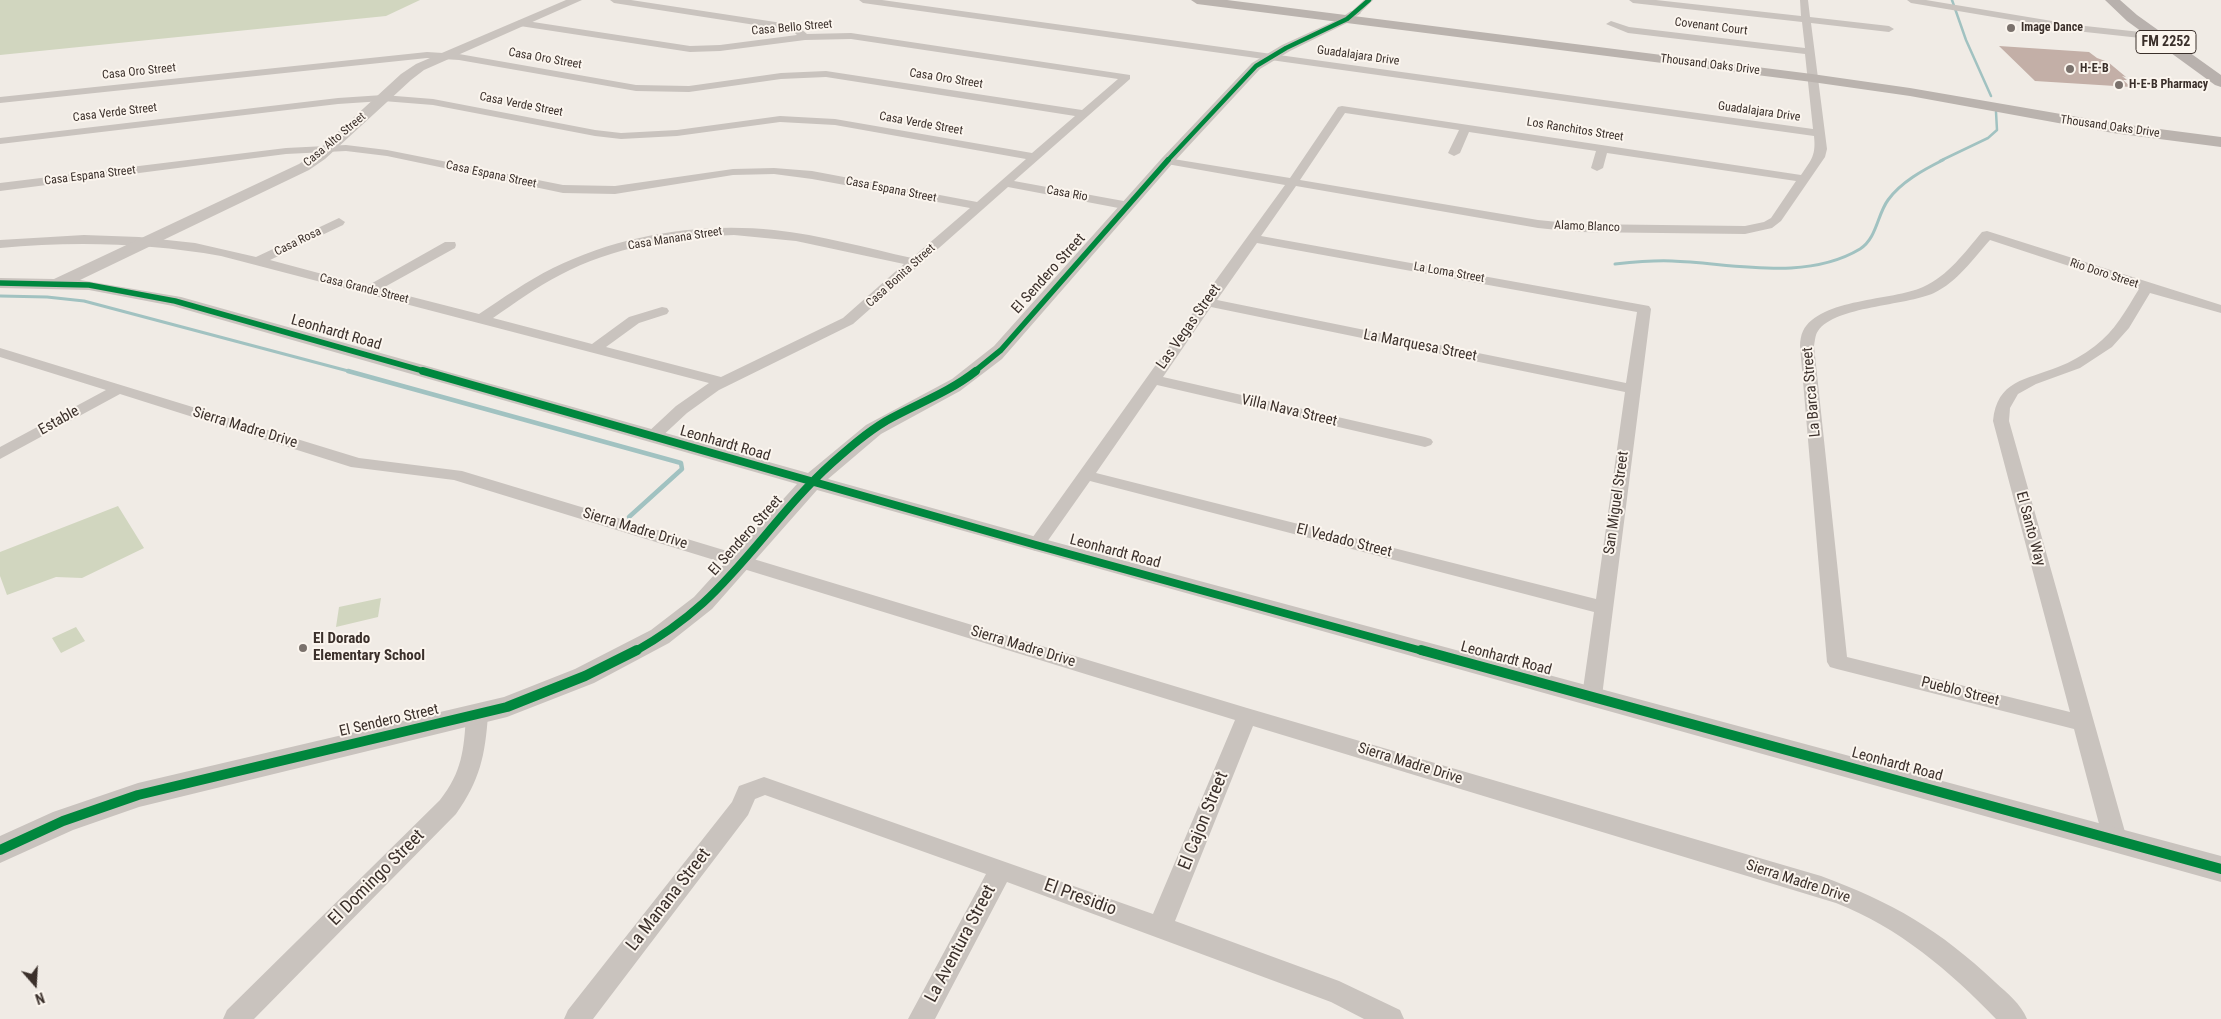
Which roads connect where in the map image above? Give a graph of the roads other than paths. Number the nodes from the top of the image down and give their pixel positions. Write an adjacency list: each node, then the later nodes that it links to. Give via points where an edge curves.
1 (576, 0): 12 (street, Casa Alto Street)
2 (614, 0): 15 (street, via 782,26 797,30)
3 (863, 0): 19 (street, Guadalajara Drive)
4 (1196, 0): 10 (main road, Thousand Oaks Drive)
5 (1249, 0): 10 (main road, Thousand Oaks Drive)
6 (1633, 0): 11 (street)
7 (1804, 0): 11 (street, Alamo Blanco)
8 (1911, 0): 16 (street, via 2076,28)
9 (2112, 0): 16 (main road, FM 2252)
10 (1357, 11): 19 (street, El Sendero Street); 20 (main road, Thousand Oaks Drive)
11 (1807, 20): 14 (street); 17 (street, Alamo Blanco)
12 (520, 24): 15 (street, Casa Bello Street, via 680,48 720,48); 18 (street, Casa Alto Street)
13 (1611, 24): 17 (street, Covenant Court, via 1628,30)
14 (1889, 29)
15 (806, 37): 21 (street, Casa Bello Street, via 873,38)
16 (2159, 37): 22 (main road, FM 2252)
17 (1810, 52): 20 (street, Alamo Blanco)
18 (445, 56): 23 (street, Casa Alto Street, via 412,72); 24 (street, Casa Oro Street, via 402,56); 26 (street, Casa Oro Street, via 656,89 792,75 837,75)
19 (1270, 57): 28 (street, Guadalajara Drive); 36 (street, El Sendero Street, via 1256,66)
20 (1812, 74): 28 (street, Alamo Blanco); 29 (main road, Thousand Oaks Drive, via 1905,83 2088,116); 31 (main road, Thousand Oaks Drive, via 2105,127)
21 (1126, 77): 26 (street, Casa Bonita Street)
22 (2221, 82)
23 (383, 98): 30 (street, Casa Verde Street); 32 (street, Casa Alto Street); 35 (street, Casa Verde Street, via 433,102 621,136 677,133 768,120 814,120)
24 (0, 100)
25 (1342, 108): 27 (street, Los Ranchitos Street); 39 (street, Las Vegas Street)
26 (1084, 114): 35 (street, Casa Bonita Street)
27 (1466, 127): 33 (street, Los Ranchitos Street); 34 (street)
28 (1819, 133): 38 (street, Alamo Blanco, via 1819,157)
29 (2221, 133)
30 (0, 141)
31 (2221, 142)
32 (330, 148): 41 (street, Casa Espana Street); 42 (street, Casa Espana Street, via 387,153 563,189 615,190 732,172 774,171); 47 (street, Casa Alto Street, via 295,172)
33 (1603, 148): 37 (street); 38 (street, Los Ranchitos Street)
34 (1454, 153)
35 (1035, 157): 40 (street, Casa Bonita Street)
36 (1167, 161): 39 (street, Alamo Blanco); 43 (street, El Sendero Street)
37 (1597, 168)
38 (1804, 179): 39 (street, Alamo Blanco, via 1775,221 1745,230 1562,227)
39 (1293, 182): 46 (street, Las Vegas Street)
40 (1005, 183): 42 (street, Casa Bonita Street); 43 (street, Casa Rio)
41 (0, 187)
42 (980, 206): 51 (street, Casa Bonita Street)
43 (1129, 206): 71 (street, El Sendero Street, via 979,370 864,436)
44 (339, 222): 50 (street, Casa Rosa)
45 (1987, 235): 54 (street, Rio Doro Street); 75 (street, La Barca Street, via 1952,276 1929,290 1884,303 1846,309 1816,323 1809,332 1807,346)
46 (1253, 238): 56 (street, Las Vegas Street); 57 (street, La Loma Street)
47 (146, 241): 48 (street, Casa Grande Street, via 90,239); 50 (street, Casa Grande Street, via 190,246); 53 (street, Casa Alto Street)
48 (0, 244)
49 (450, 245): 55 (street)
50 (256, 262): 55 (street, Casa Grande Street)
51 (916, 263): 60 (street, Casa Manana Street, via 773,234 730,231 694,234 627,246 578,262); 64 (street, Casa Bonita Street, via 848,322)
52 (0, 283): 53 (street, Leonhardt Road)
53 (59, 283): 67 (street, Leonhardt Road, via 115,288 162,298)
54 (2147, 287): 58 (street, Rio Doro Street); 79 (street, El Santo Way, via 2118,334 2107,344 2064,370 2020,385 2007,395 2000,413)
55 (369, 290): 60 (street, Casa Grande Street)
56 (1206, 302): 63 (street, Las Vegas Street); 66 (street, La Marquesa Street)
57 (1644, 309): 66 (street, San Miguel Street)
58 (2221, 309)
59 (662, 311): 61 (street, via 634,320)
60 (480, 320): 61 (street, Casa Grande Street)
61 (594, 349): 64 (street, Casa Grande Street)
62 (0, 352): 65 (street, Sierra Madre Drive)
63 (1153, 379): 68 (street, Villa Nava Street); 70 (street, Las Vegas Street)
64 (722, 382): 67 (street, Casa Bonita Street, via 670,419)
65 (119, 388): 69 (street, Estable); 73 (street, Sierra Madre Drive, via 357,462 456,475)
66 (1633, 389): 74 (street, San Miguel Street)
67 (652, 437): 71 (street, Leonhardt Road)
68 (1425, 442)
69 (0, 454)
70 (1085, 475): 72 (street, Las Vegas Street); 74 (street, El Vedado Street)
71 (812, 482): 72 (street, Leonhardt Road); 73 (street, El Sendero Street)
72 (1036, 545): 76 (street, Leonhardt Road)
73 (743, 561): 77 (street, El Sendero Street, via 702,604 634,651 552,691 507,708); 78 (street, Sierra Madre Drive)
74 (1602, 606): 76 (street, San Miguel Street)
75 (1837, 662): 79 (street, Pueblo Street)
76 (1592, 696): 81 (street, Leonhardt Road)
77 (477, 714): 82 (street, El Sendero Street, via 147,792 63,821); 87 (street, El Domingo Street, via 474,760 462,790)
78 (1247, 716): 85 (street, El Cajon Street); 86 (street, Sierra Madre Drive, via 1821,887 1866,904 1933,944)
79 (2083, 723): 81 (street, El Santo Way)
80 (764, 786): 83 (street, El Presidio); 88 (street, La Manana Street, via 747,793 740,808)
81 (2115, 839): 84 (street, Leonhardt Road)
82 (0, 850)
83 (1001, 868): 85 (street, El Presidio); 89 (street, La Aventura Street)
84 (2221, 869)
85 (1160, 927): 90 (street, El Presidio, via 1339,993)
86 (2013, 1017)
87 (236, 1019)
88 (577, 1019)
89 (922, 1019)
90 (1390, 1019)

